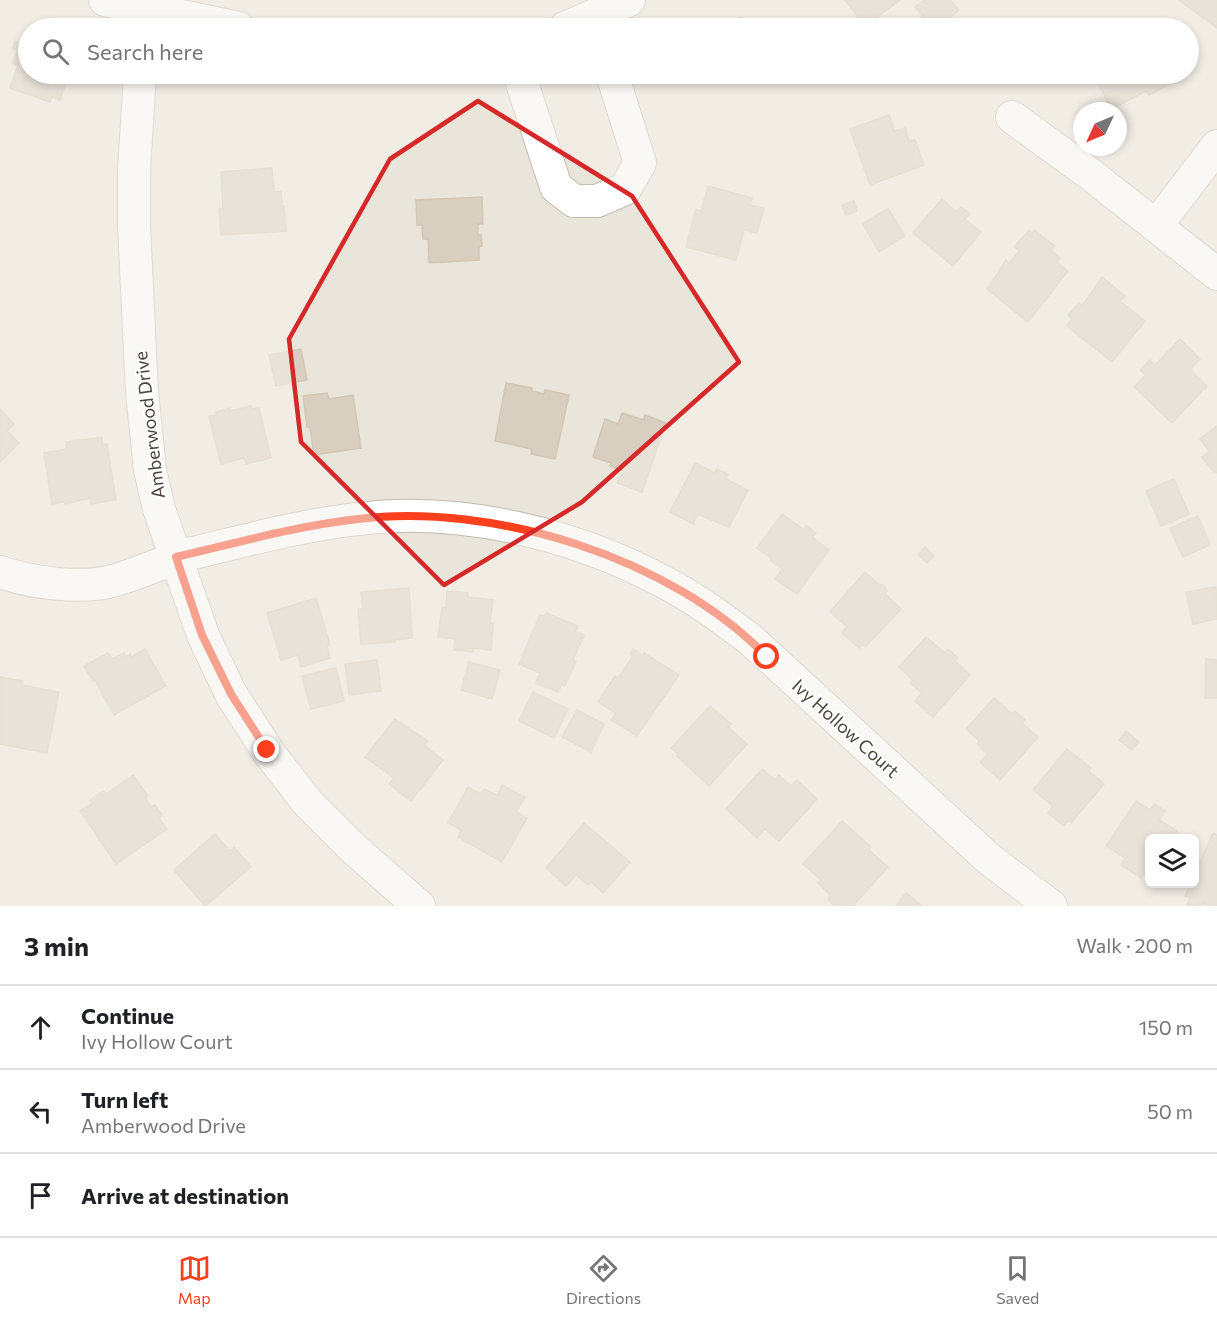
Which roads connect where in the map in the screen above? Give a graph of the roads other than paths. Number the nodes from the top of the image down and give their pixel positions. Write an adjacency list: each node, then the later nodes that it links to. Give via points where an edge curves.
1 (105, 0): 3 (street)
2 (629, 0): 5 (street)
3 (151, 13): 4 (street)
4 (180, 18)
5 (602, 18)
6 (139, 84): 13 (street, Amberwood Drive, via 134,226 142,392 150,470)
7 (522, 84): 8 (street, via 556,188 574,201 597,201 625,189 640,164)
8 (615, 84)
9 (1012, 117): 11 (street)
10 (1217, 146): 11 (street)
11 (1156, 226): 12 (street)
12 (1217, 274)
13 (176, 557): 14 (street, Ivy Hollow Court, via 115,581 83,585 42,582); 15 (street, Amberwood Drive, via 202,635 231,694 267,750 307,802); 16 (street, Ivy Hollow Court, via 305,526 406,516 505,526 563,539 616,558 714,612 751,640 989,859)
14 (0, 572)
15 (419, 906)
16 (1051, 906)

